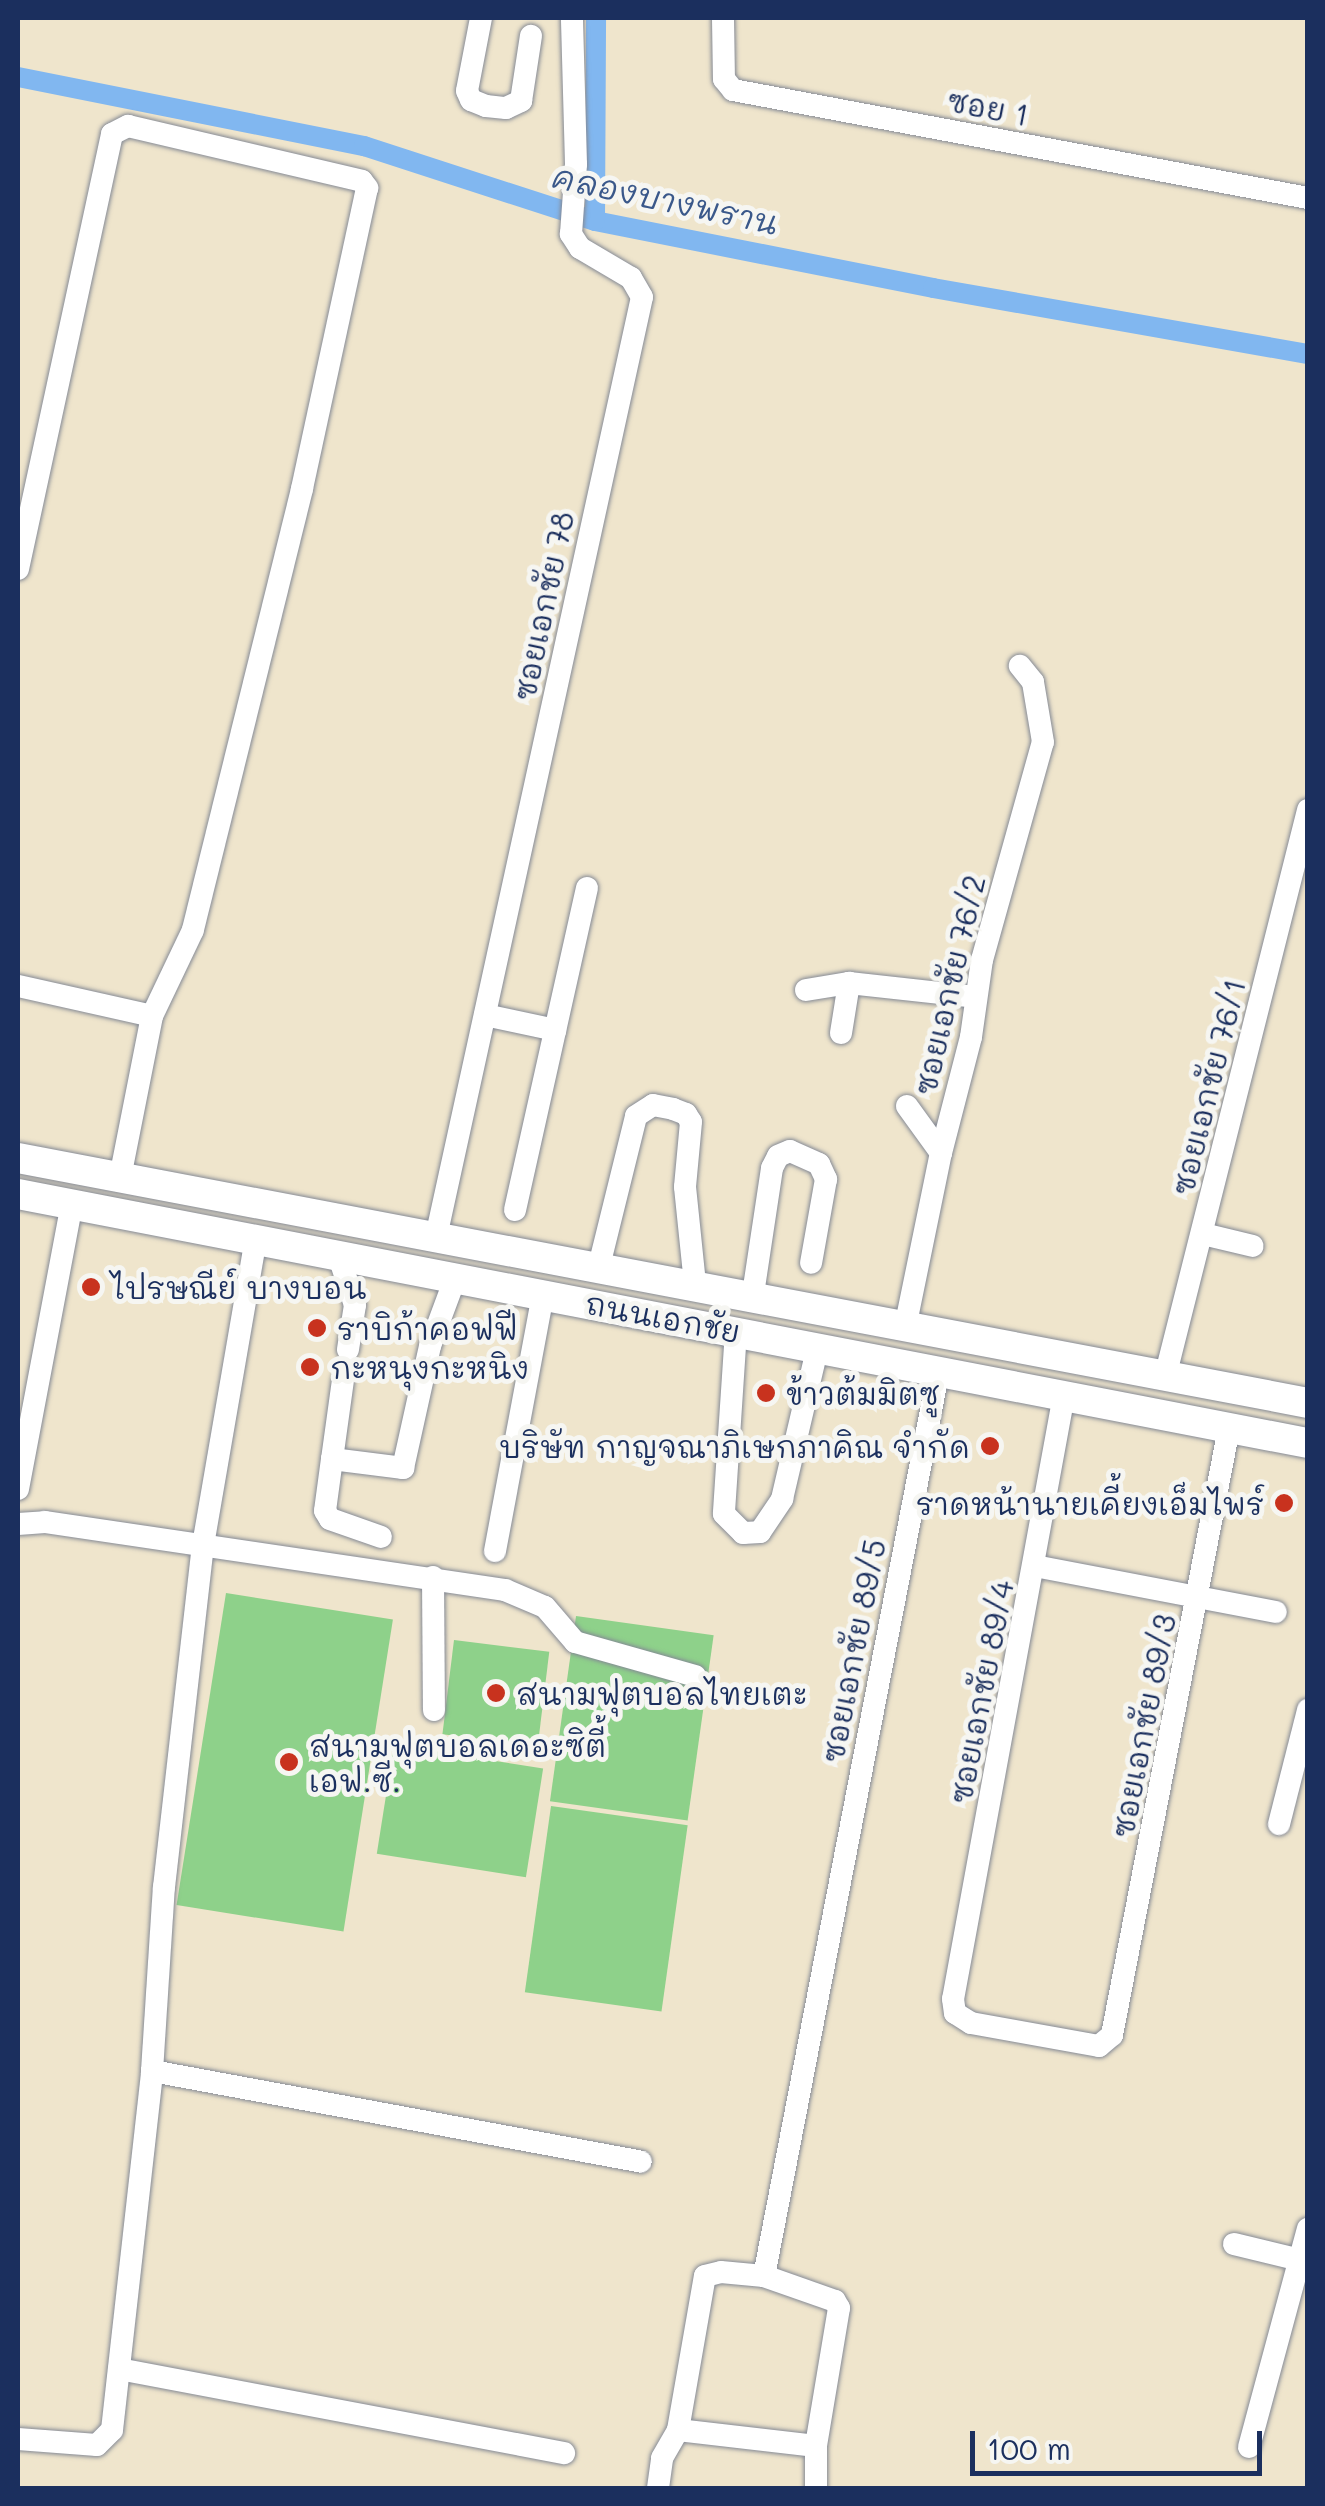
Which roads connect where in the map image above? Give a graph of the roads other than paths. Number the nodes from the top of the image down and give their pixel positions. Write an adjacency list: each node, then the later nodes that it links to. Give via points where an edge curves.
1 (481, 18): 4 (street, via 467,90 471,100 486,106 521,101)
2 (572, 18): 14 (street, ซอยเอกชัย 78, via 576,164 569,222 580,248 630,278 642,296)
3 (723, 18): 5 (street, ซอย 1, via 724,79 734,90)
4 (531, 36)
5 (1308, 198)
6 (18, 570): 15 (street, via 112,134 128,126 362,181 367,188 302,489 193,930)
7 (1020, 666): 13 (street, ซอยเอกชัย 76/2, via 1032,682 1043,742)
8 (1308, 810): 27 (street, ซอยเอกชัย 76/1)
9 (587, 888): 16 (street)
10 (849, 984): 12 (street); 13 (street); 17 (street)
11 (18, 986): 15 (street)
12 (806, 990)
13 (975, 997): 19 (street, ซอยเอกชัย 76/2)
14 (485, 1015): 16 (street); 28 (street, ซอยเอกชัย 78)
15 (152, 1016): 22 (street)
16 (554, 1030): 25 (street)
17 (842, 1033)
18 (907, 1106): 19 (street)
19 (941, 1153): 38 (street, ซอยเอกชัย 76/2)
20 (18, 1158): 21 (main road, ถนนเอกชัย)
21 (73, 1169): 22 (main road, ถนนเอกชัย); 24 (main road, via 81,1187)
22 (124, 1179): 26 (main road, via 115,1196); 28 (main road, ถนนเอกชัย)
23 (18, 1194): 24 (main road, ถนนเอกชัย)
24 (72, 1204): 26 (main road, ถนนเอกชัย); 50 (street)
25 (515, 1210)
26 (126, 1214): 29 (main road, ถนนเอกชัย)
27 (1203, 1234): 30 (street); 43 (street, ซอยเอกชัย 76/1)
28 (436, 1237): 33 (main road, ถนนเอกชัย)
29 (256, 1238): 31 (main road, ถนนเอกชัย); 53 (street)
30 (1253, 1246)
31 (338, 1254): 34 (main road, ถนนเอกชัย); 41 (street, via 354,1305)
32 (812, 1264): 37 (street, via 826,1179 819,1164 790,1151 772,1168)
33 (599, 1266): 35 (main road, ถนนเอกชัย); 35 (street, via 636,1116 642,1108 663,1107 691,1122 685,1187)
34 (456, 1276): 36 (main road, ถนนเอกชัย); 49 (street, via 430,1346 406,1465 399,1470)
35 (695, 1284): 37 (main road, ถนนเอกชัย)
36 (544, 1294): 39 (main road, ถนนเอกชัย); 54 (street)
37 (753, 1294): 38 (main road, ถนนเอกชัย)
38 (906, 1323): 43 (main road, ถนนเอกชัย)
39 (736, 1331): 40 (main road, ถนนเอกชัย); 40 (street, via 724,1514 744,1533 760,1532 782,1499)
40 (818, 1345): 42 (main road, ถนนเอกชัย)
41 (348, 1349)
42 (939, 1369): 45 (main road, ถนนเอกชัย); 69 (street, ซอยเอกชัย 89/5)
43 (1165, 1377): 46 (main road, ถนนเอกชัย)
44 (343, 1380): 49 (street)
45 (1064, 1396): 47 (main road, ถนนเอกชัย); 55 (street, ซอยเอกชัย 89/4)
46 (1308, 1403)
47 (1228, 1428): 48 (main road, ถนนเอกชัย); 57 (street, ซอยเอกชัย 89/3)
48 (1308, 1442)
49 (332, 1459): 52 (street, via 325,1511 330,1519)
50 (18, 1488)
51 (18, 1524): 53 (street, via 45,1522)
52 (381, 1537)
53 (203, 1545): 56 (street); 64 (street, via 164,1887)
54 (495, 1551)
55 (1035, 1566): 57 (street); 63 (street, ซอยเอกชัย 89/4, via 955,2014 972,2023 1099,2046)
56 (433, 1578): 59 (street, via 527,1596 575,1642); 60 (street)
57 (1199, 1597): 58 (street); 63 (street, ซอยเอกชัย 89/3)
58 (1276, 1612)
59 (695, 1676)
60 (434, 1710)
61 (1308, 1710): 62 (street)
62 (1279, 1824)
63 (1112, 2035)
64 (152, 2070): 65 (street); 70 (street)
65 (641, 2162)
66 (1308, 2229): 68 (street)
67 (1234, 2244): 68 (street)
68 (1300, 2260): 74 (street)
69 (764, 2276): 71 (street, via 711,2272 702,2281); 73 (street, via 828,2295 839,2308)
70 (120, 2369): 72 (street, via 107,2439 82,2446); 75 (street)
71 (678, 2430): 73 (street); 76 (street, via 662,2458)
72 (18, 2440)
73 (816, 2446): 77 (street)
74 (1249, 2447)
75 (564, 2453)
76 (658, 2488)
77 (816, 2488)

